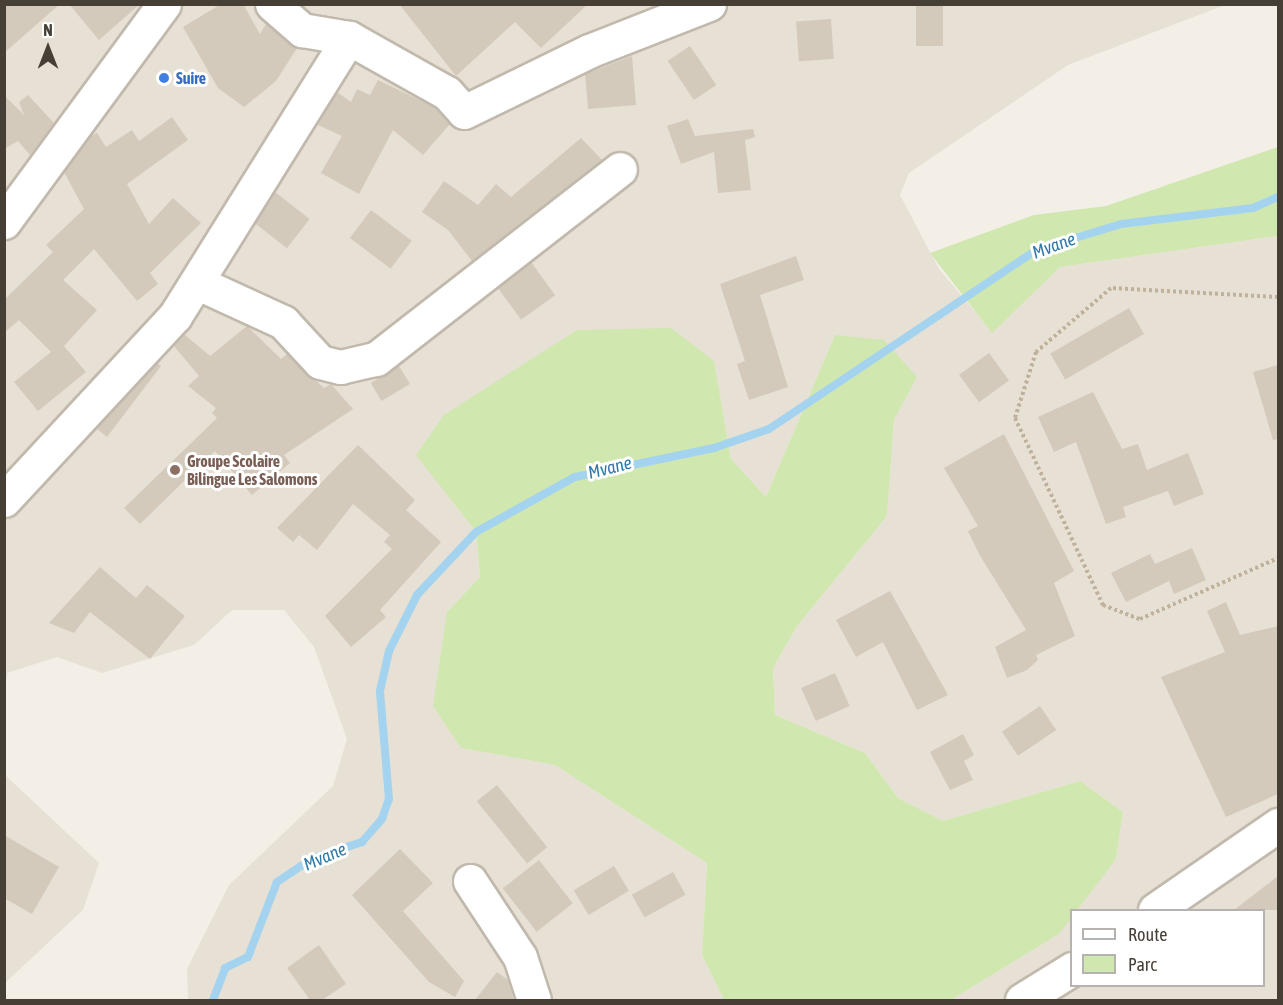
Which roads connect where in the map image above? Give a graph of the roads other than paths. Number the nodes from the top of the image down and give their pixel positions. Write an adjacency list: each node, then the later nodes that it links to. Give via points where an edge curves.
1 (164, 4): 6 (street)
2 (272, 4): 4 (street, via 302,30)
3 (709, 4): 4 (street, via 589,51 464,112 447,93)
4 (349, 38): 7 (street)
5 (620, 170): 7 (street, via 376,358 340,367 320,363 283,322)
6 (4, 222)
7 (198, 283): 8 (street, via 175,316)
8 (4, 500)
9 (1278, 825): 11 (street)
10 (470, 881): 13 (street, via 520,957)
11 (1156, 909)
12 (1070, 970): 14 (street)
13 (534, 1000)
14 (1022, 1000)

